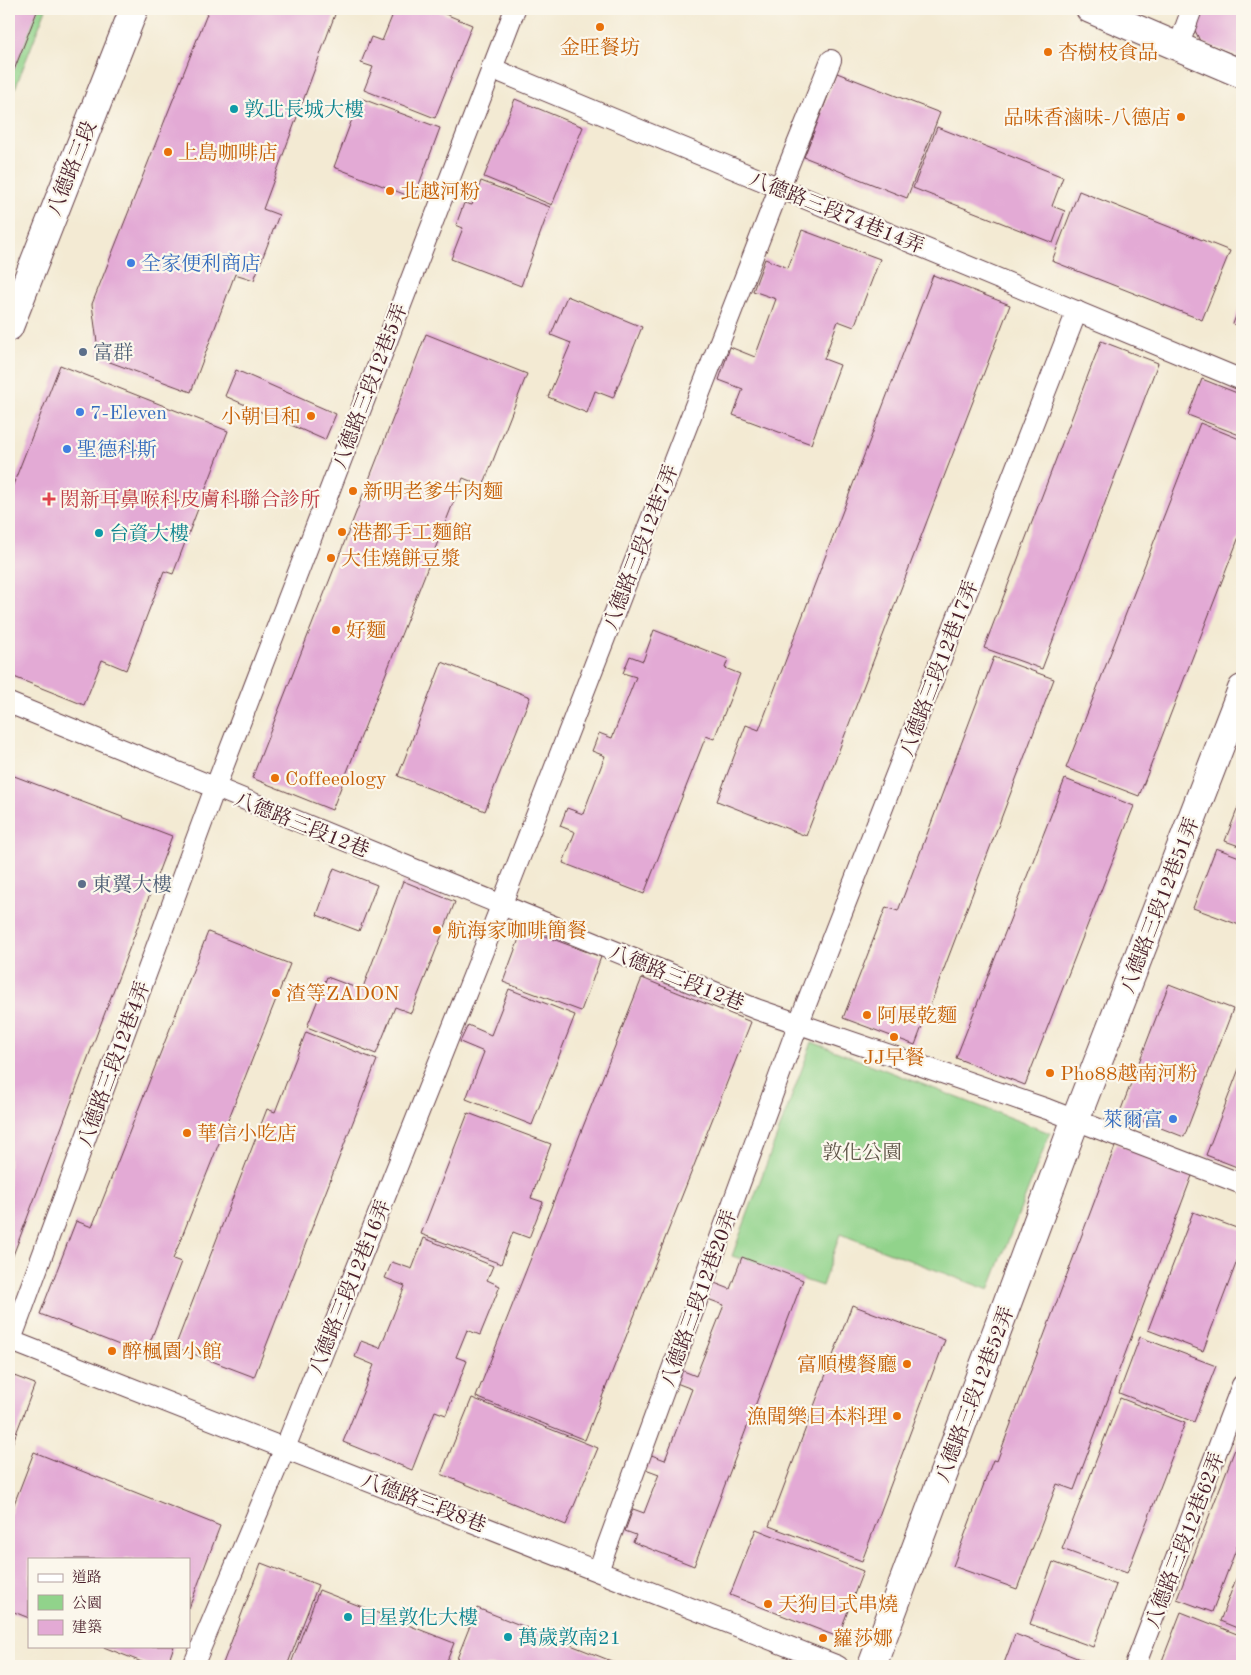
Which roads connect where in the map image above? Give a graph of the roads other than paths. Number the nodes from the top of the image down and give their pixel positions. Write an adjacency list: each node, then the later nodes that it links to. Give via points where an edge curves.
1 (134, 9): 11 (street, 八德路三段)
2 (515, 9): 7 (lane)
3 (1090, 9): 5 (street)
4 (1192, 9): 5 (lane)
5 (1178, 47): 8 (street)
6 (830, 60): 9 (lane, 八德路三段12巷7弄)
7 (491, 68): 9 (lane, 八德路三段74巷14弄); 15 (lane, 八德路三段12巷5弄)
8 (1242, 74)
9 (778, 189): 10 (lane, 八德路三段74巷14弄); 16 (lane, 八德路三段12巷7弄)
10 (1077, 310): 12 (lane, 八德路三段74巷14弄); 17 (lane, 八德路三段12巷17弄)
11 (9, 326)
12 (1242, 380)
13 (1242, 689): 18 (street, 八德路三段12巷51弄)
14 (9, 703): 15 (lane, 八德路三段12巷)
15 (215, 788): 16 (lane, 八德路三段12巷); 20 (lane, 八德路三段12巷4弄)
16 (501, 906): 17 (lane, 八德路三段12巷); 22 (lane, 八德路三段12巷16弄)
17 (798, 1025): 18 (lane, 八德路三段12巷); 23 (lane, 八德路三段12巷20弄)
18 (1075, 1121): 19 (lane, 八德路三段12巷); 26 (street, 八德路三段12巷52弄)
19 (1242, 1184)
20 (10, 1340): 22 (lane, 八德路三段8巷)
21 (1242, 1385): 27 (lane, 八德路三段12巷62弄)
22 (285, 1448): 23 (lane, 八德路三段8巷); 24 (lane, 八德路三段12巷16弄)
23 (598, 1571): 25 (lane, 八德路三段8巷)
24 (194, 1666)
25 (838, 1666)
26 (872, 1666)
27 (1136, 1666)

